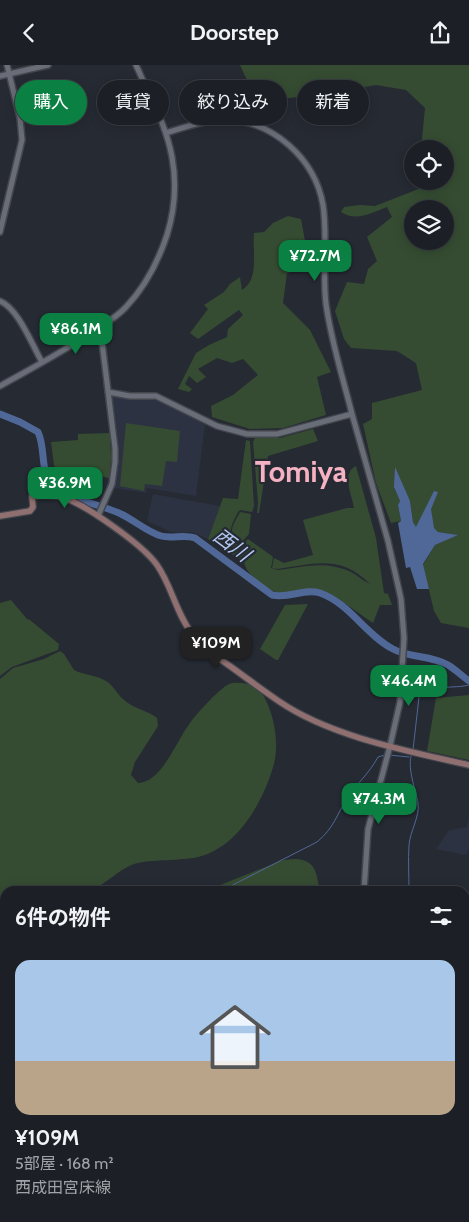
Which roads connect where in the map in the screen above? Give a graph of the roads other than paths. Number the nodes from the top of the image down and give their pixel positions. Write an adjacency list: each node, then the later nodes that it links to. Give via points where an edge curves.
1 (6, 65): 4 (street)
2 (48, 65): 4 (street)
3 (136, 65): 6 (street)
4 (9, 74): 5 (street); 7 (street, via 22,140)
5 (0, 77)
6 (166, 133): 9 (street, via 176,196 164,245 154,268 132,300); 13 (street, via 212,121 252,125 276,135 310,170 323,211 329,326)
7 (0, 232)
8 (0, 301): 10 (street, via 15,314)
9 (98, 328): 10 (street); 12 (street)
10 (42, 362): 11 (street)
11 (0, 385)
12 (108, 392): 13 (street, via 156,396 217,426 247,434 276,434); 14 (street, via 115,462 112,484)
13 (352, 415): 16 (street, via 401,599 403,664 400,702)
14 (99, 514): 15 (main road, via 63,497 46,495 32,496 30,511); 16 (main road, via 151,558 164,577 187,626 214,655 296,711 329,726)
15 (0, 516)
16 (390, 746): 17 (main road); 18 (street, via 368,829)
17 (469, 765)
18 (364, 886)

